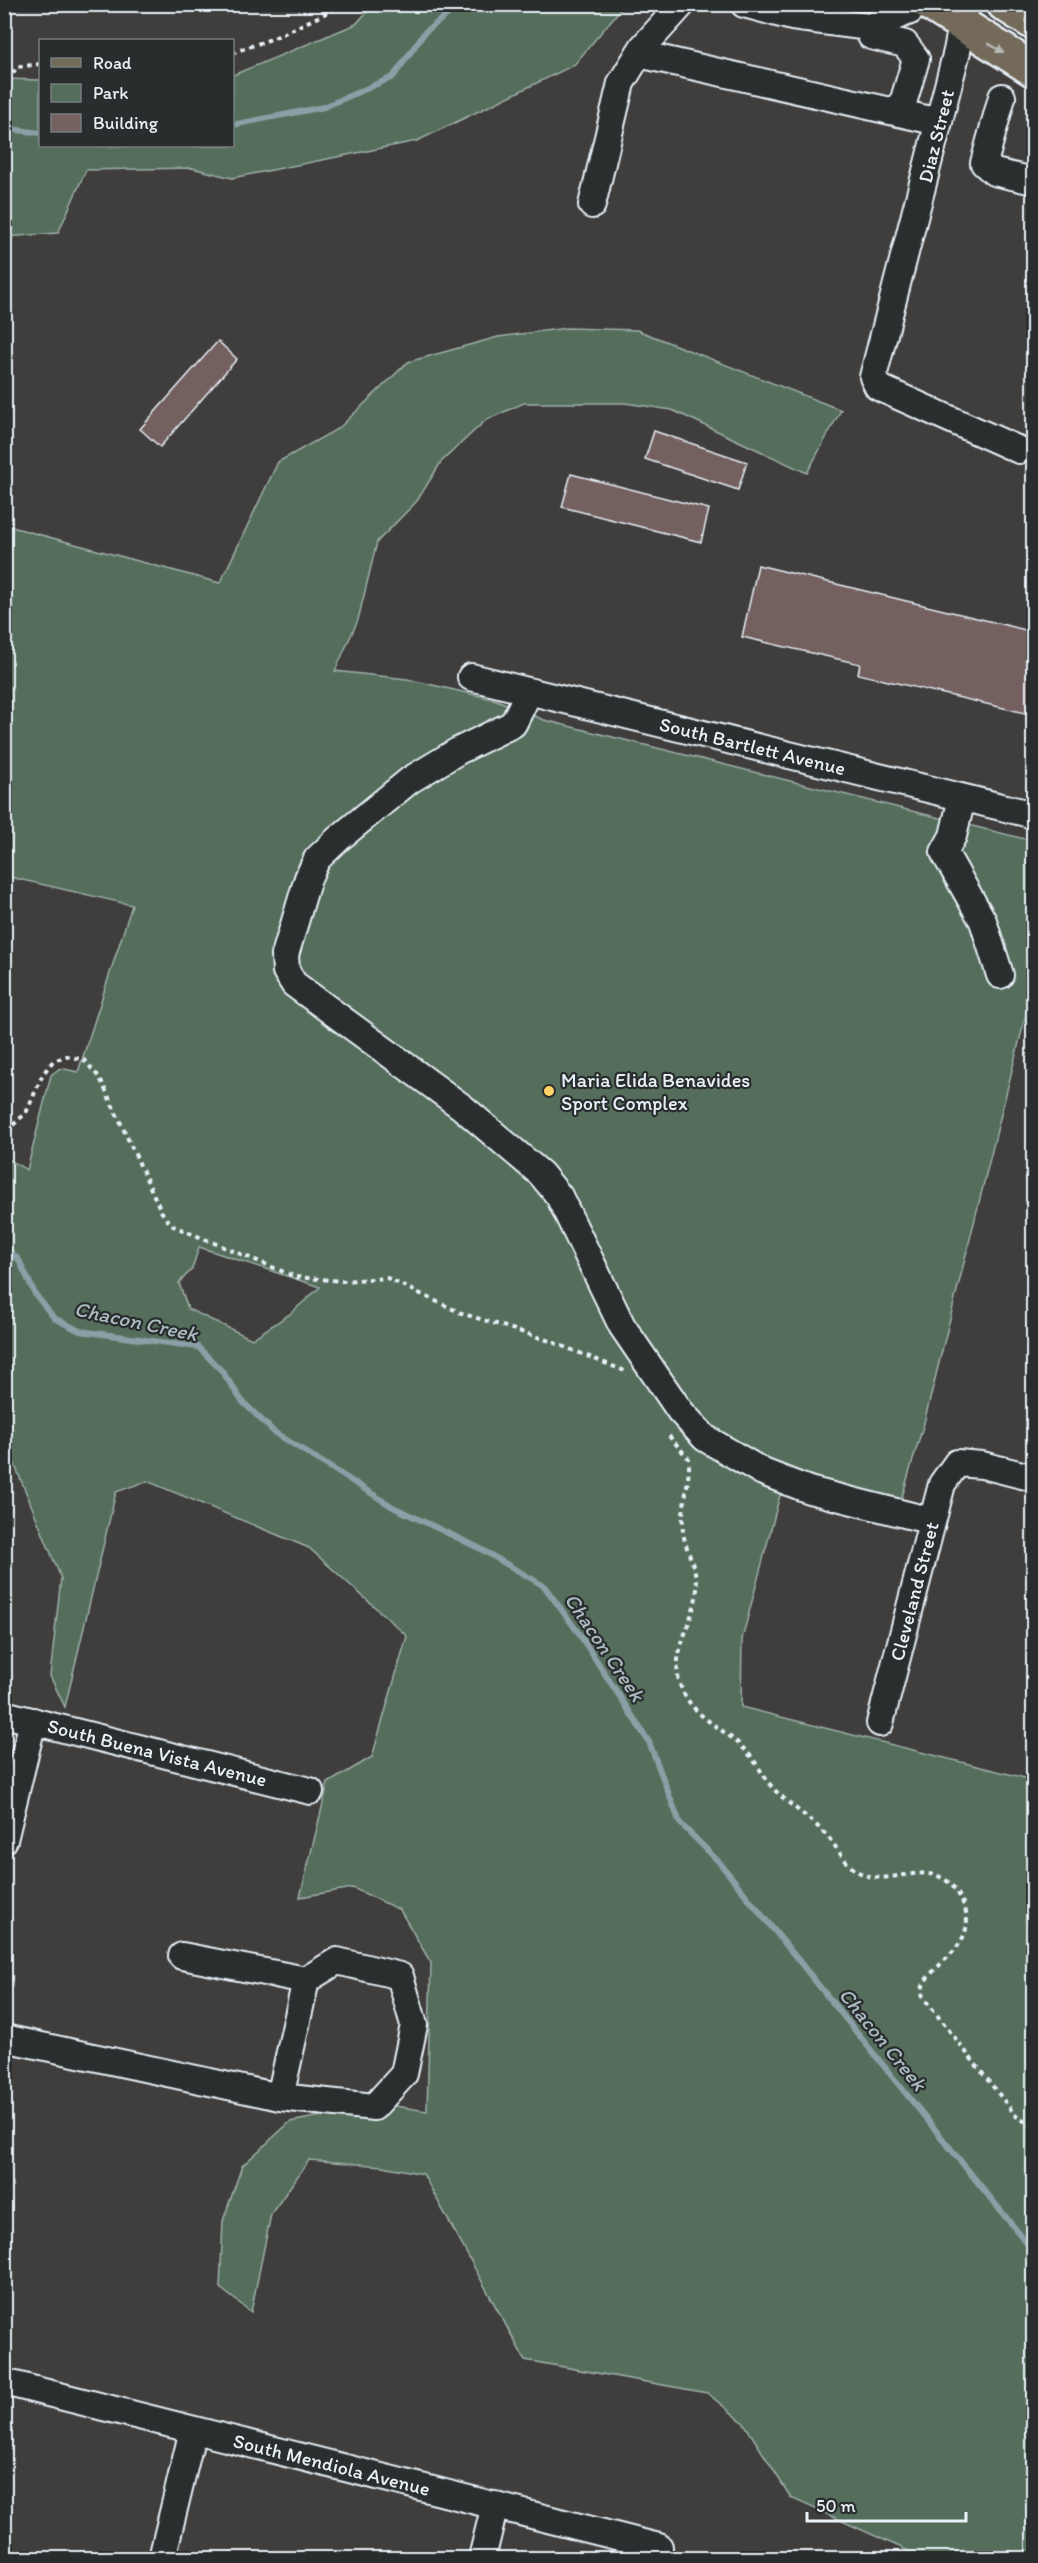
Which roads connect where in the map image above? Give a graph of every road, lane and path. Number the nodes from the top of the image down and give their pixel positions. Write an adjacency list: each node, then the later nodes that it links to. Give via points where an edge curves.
1 (345, 4): 11 (path)
2 (682, 4): 12 (street)
3 (744, 4): 7 (street)
4 (914, 4): 10 (street, via 910,11)
5 (930, 4): 8 (main road)
6 (1004, 4): 9 (main road)
7 (801, 11): 10 (street)
8 (965, 16): 14 (main road, one-way to 14); 19 (street, Diaz Street)
9 (1034, 22)
10 (869, 27): 17 (street, via 871,36 904,44 916,59)
11 (234, 52)
12 (639, 54): 17 (street); 21 (street, via 621,83)
13 (39, 64): 15 (path, via 17,67)
14 (1034, 70)
15 (5, 97): 18 (path)
16 (1002, 97): 20 (street, via 984,163 994,171)
17 (900, 113): 19 (street)
18 (4, 117)
19 (939, 122): 22 (street, Diaz Street, via 873,377 878,387)
20 (1034, 181)
21 (592, 205)
22 (1019, 450)
23 (471, 677): 24 (street, South Bartlett Avenue)
24 (529, 692): 25 (street, South Bartlett Avenue); 32 (street, via 513,724 410,780 317,859 285,955 286,971 294,984 462,1107 542,1174 559,1196 622,1326 680,1411 705,1438 764,1472 809,1490)
25 (962, 798): 26 (street, South Bartlett Avenue); 27 (street, via 953,836 944,852 983,921)
26 (1034, 815)
27 (1000, 975)
28 (4, 1125): 29 (path, via 13,1125 26,1113 53,1061 67,1056 84,1060 100,1078 171,1225 296,1277 342,1281 387,1278 461,1313 547,1340)
29 (630, 1374)
30 (667, 1434): 42 (path, via 689,1459 683,1532 698,1587 679,1660 678,1679 687,1701 701,1717 746,1751 778,1794 820,1830 853,1870 867,1877 927,1873 955,1890 966,1913 965,1934 950,1958 922,1983 920,1990 1016,2116)
31 (1034, 1478): 32 (street, Cleveland Street, via 957,1463 942,1484)
32 (932, 1521): 35 (street, Cleveland Street)
33 (4, 1714): 34 (street, South Buena Vista Avenue)
34 (33, 1721): 36 (street, South Buena Vista Avenue); 37 (street)
35 (880, 1723)
36 (310, 1791)
37 (4, 1840)
38 (182, 1956): 39 (street)
39 (306, 1980): 41 (street); 41 (street, via 337,1961 400,1976 414,2025 404,2074 374,2107)
40 (4, 2038): 41 (street)
41 (280, 2097)
42 (1034, 2127)
43 (4, 2382): 44 (street, South Mendiola Avenue)
44 (193, 2430): 45 (street, South Mendiola Avenue); 47 (street)
45 (495, 2505): 46 (street, South Mendiola Avenue); 48 (street)
46 (659, 2547)
47 (162, 2559)
48 (482, 2559)

